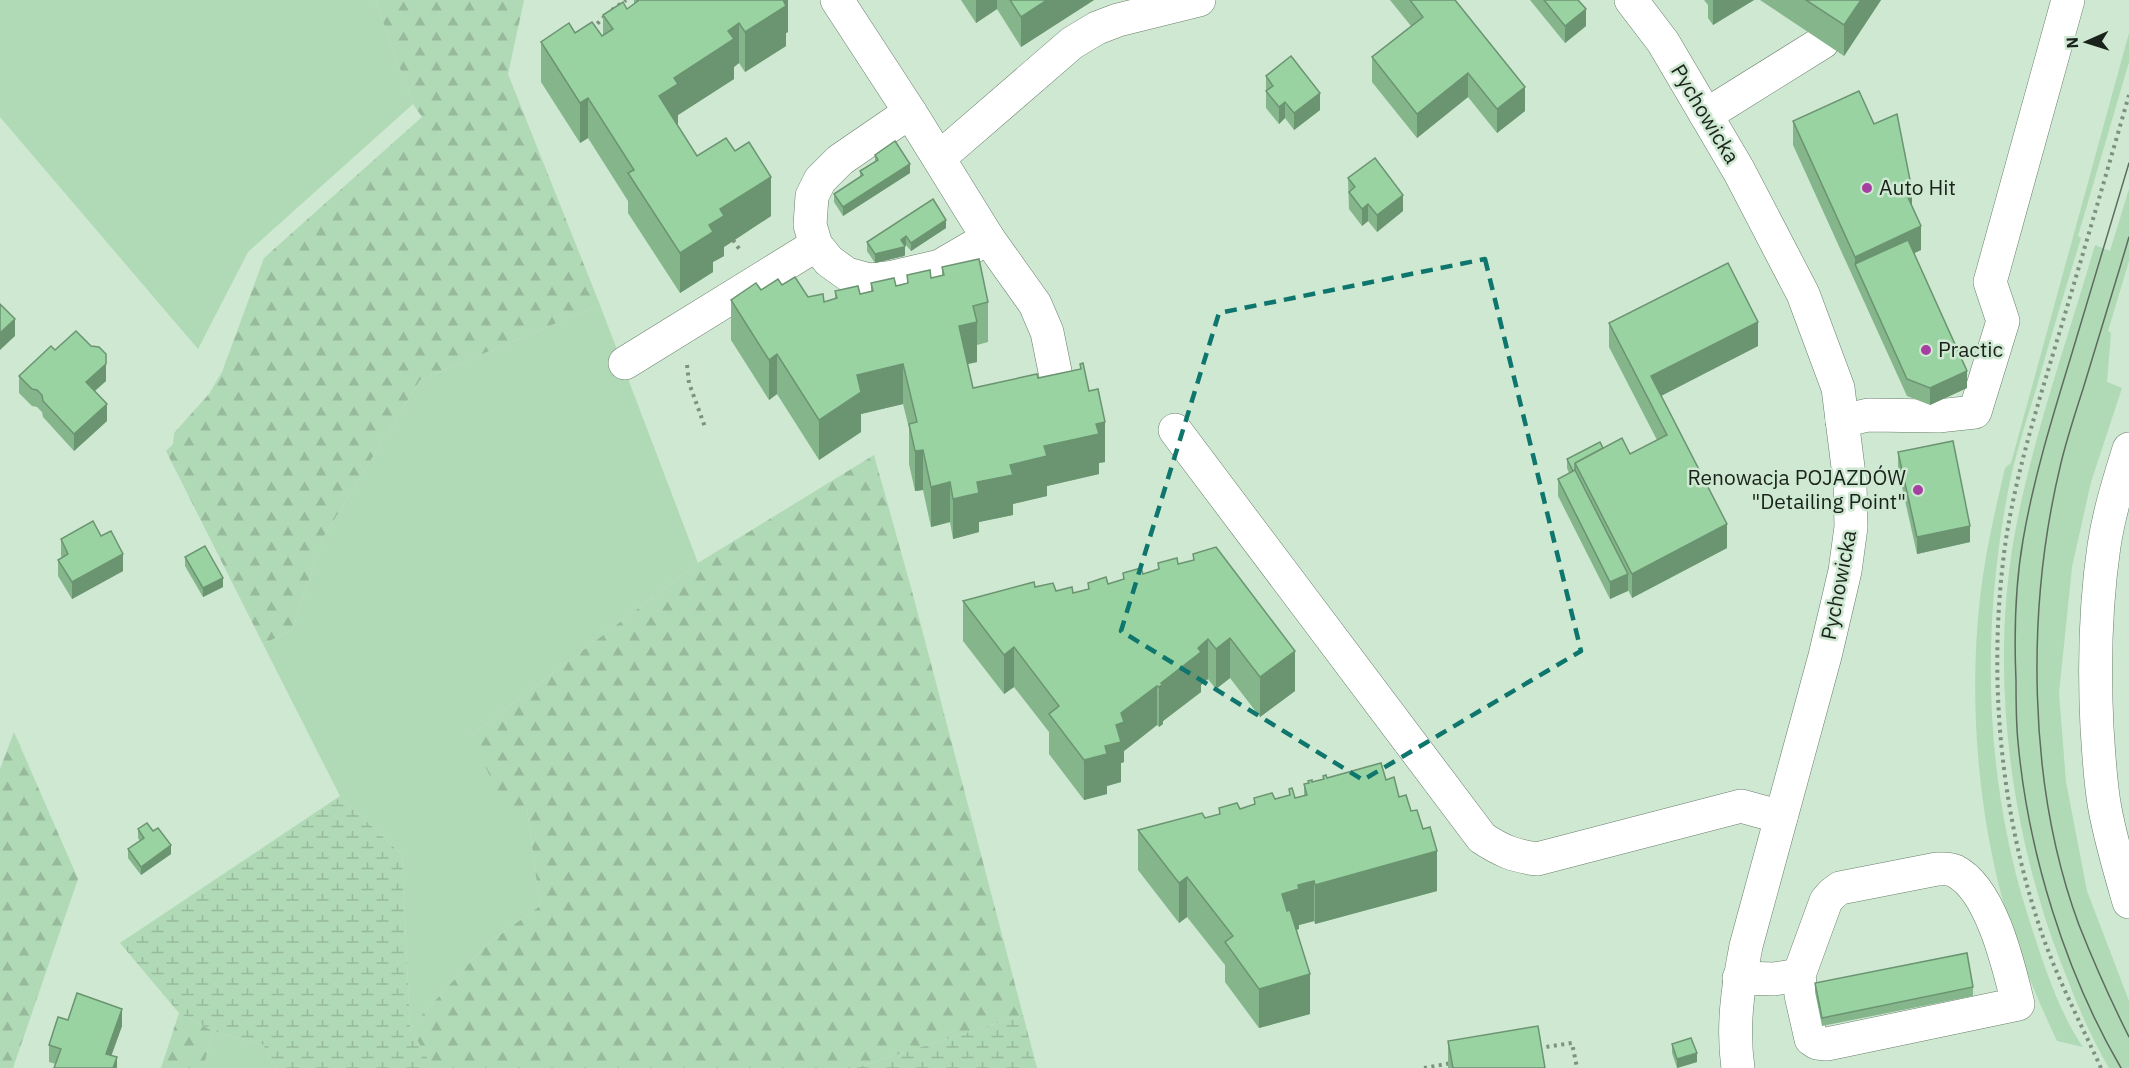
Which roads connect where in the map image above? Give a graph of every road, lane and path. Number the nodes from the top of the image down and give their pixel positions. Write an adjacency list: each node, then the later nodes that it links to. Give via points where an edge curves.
1 (626, 0): 6 (path)
2 (837, 0): 9 (street)
3 (1199, 0): 11 (street, via 1118,20 1072,43)
4 (1630, 0): 10 (street, Pychowicka, via 1663,42)
5 (2068, 0): 16 (street, via 1990,282 2003,321 1975,412 1868,415)
6 (591, 30)
7 (1823, 42): 10 (street)
8 (2129, 95): 28 (path, via 2024,452 2006,538 1997,657 2001,743 2024,872 2042,934)
9 (910, 112): 11 (street); 13 (street, via 840,160 820,180 812,196 810,225)
10 (1706, 115): 16 (street, Pychowicka, via 1803,294 1838,388)
11 (939, 158): 12 (street)
12 (988, 238): 13 (street, via 940,266 869,280 847,274); 15 (street, via 1035,304 1047,332)
13 (816, 245): 14 (street)
14 (625, 363)
15 (1061, 401)
16 (1842, 421): 19 (street, Pychowicka, via 1851,527 1845,571)
17 (1175, 430): 19 (street, via 1482,838 1516,856 1537,859 1741,806)
18 (2129, 449): 20 (street, via 2104,544 2095,618 2095,690 2104,808)
19 (1781, 817): 22 (street, Pychowicka)
20 (2129, 902)
21 (1799, 975): 21 (street, via 1827,901 1840,888 1947,869 1956,871 1969,883 1987,908 2005,952 2018,1005 1817,1043 1808,1030); 22 (street)
22 (1739, 978): 27 (street, Pychowicka, via 1735,1013)
23 (1538, 1049): 26 (path, via 1572,1043)
24 (1458, 1062): 25 (path)
25 (1424, 1068)
26 (1576, 1068)
27 (1738, 1068)
28 (2101, 1068)

